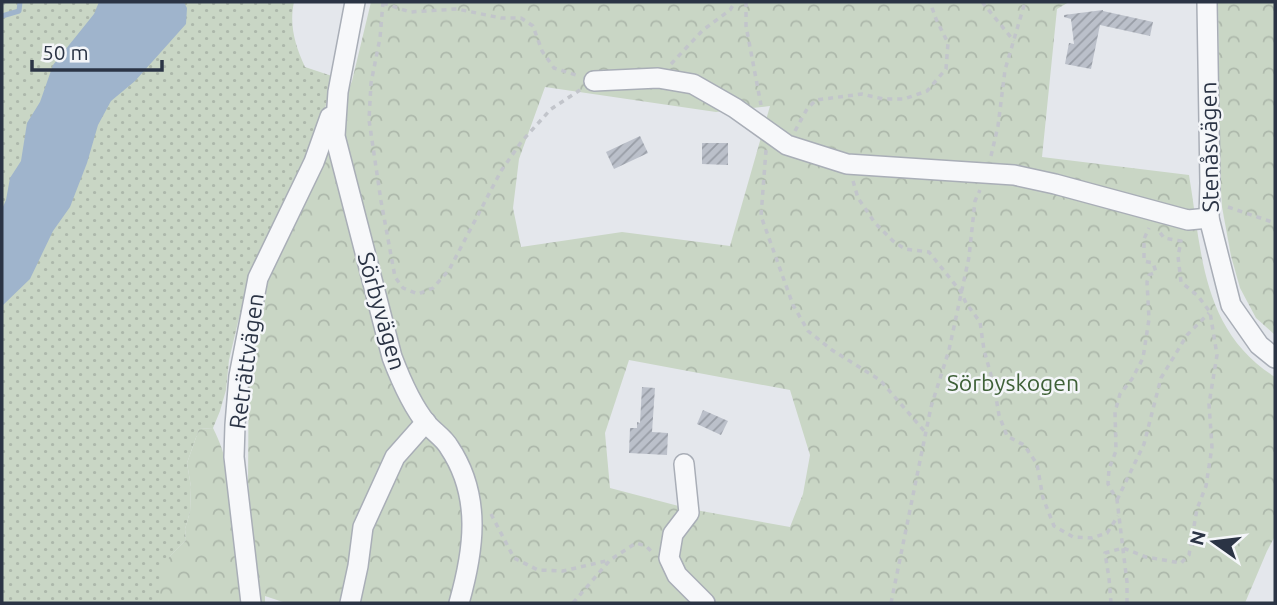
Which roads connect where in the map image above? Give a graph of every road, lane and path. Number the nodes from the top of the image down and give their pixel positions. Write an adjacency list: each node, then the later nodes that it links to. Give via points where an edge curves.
1 (355, 2): 12 (street, Sörbyvägen)
2 (735, 2): 10 (path)
3 (746, 2): 13 (path, via 746,26)
4 (930, 2): 14 (path, via 948,43 946,69 927,91 904,99 862,94 816,100)
5 (982, 2): 9 (path)
6 (1025, 2): 9 (path)
7 (1208, 2): 17 (street, Stenåsvägen)
8 (383, 3): 11 (path, via 410,12 457,9 521,18 533,26 554,68); 11 (path, via 369,120 395,276 403,288 418,294 433,288 449,270 501,171 522,141 551,109)
9 (1014, 41): 16 (path)
10 (658, 78): 11 (street); 13 (street, via 693,85)
11 (594, 81)
12 (338, 92): 25 (street, Sörbyvägen, via 335,136 383,327 402,382); 34 (street, Reträttvägen, via 314,162 258,278 239,376 234,457)
13 (766, 130): 14 (street); 26 (path, via 761,216 793,304 808,331 880,380)
14 (787, 145): 15 (street)
15 (848, 164): 16 (street); 21 (path, via 858,198 875,223 905,249 929,252)
16 (986, 173): 17 (street, via 1055,184 1188,220); 21 (path, via 975,201)
17 (1209, 209): 19 (path); 22 (street, Stenåsvägen)
18 (1158, 223): 23 (path, via 1164,238 1181,241 1181,282)
19 (1275, 223)
20 (1150, 226): 28 (path, via 1144,240 1144,261 1153,263 1156,272 1147,282 1149,319 1143,358 1120,394 1115,412 1116,451 1108,484)
21 (961, 292): 26 (path); 30 (path, via 980,322 1007,436 1024,445 1037,464 1054,526 1073,537 1092,538 1107,533)
22 (1231, 305): 23 (path); 24 (street, Stenåsvägen, via 1259,345)
23 (1210, 312): 28 (path, via 1187,335 1161,378 1144,444); 31 (path, via 1217,355 1209,404 1212,447 1189,555 1181,563)
24 (1275, 358)
25 (426, 422): 35 (street, via 396,457 363,527); 36 (street, Sörbyvägen, via 448,445 466,478 473,520)
26 (926, 433): 39 (path)
27 (684, 464): 38 (street, via 689,513 673,534 669,558 677,575)
28 (1117, 500): 30 (path)
29 (488, 510): 33 (path, via 514,558 538,570)
30 (1119, 514): 31 (path)
31 (1123, 548): 40 (path, via 1105,553); 41 (path)
32 (654, 553): 33 (path, via 636,542)
33 (610, 560): 37 (path)
34 (251, 603)
35 (350, 603)
36 (459, 603)
37 (573, 603)
38 (705, 603)
39 (891, 603)
40 (1111, 603)
41 (1127, 603)

